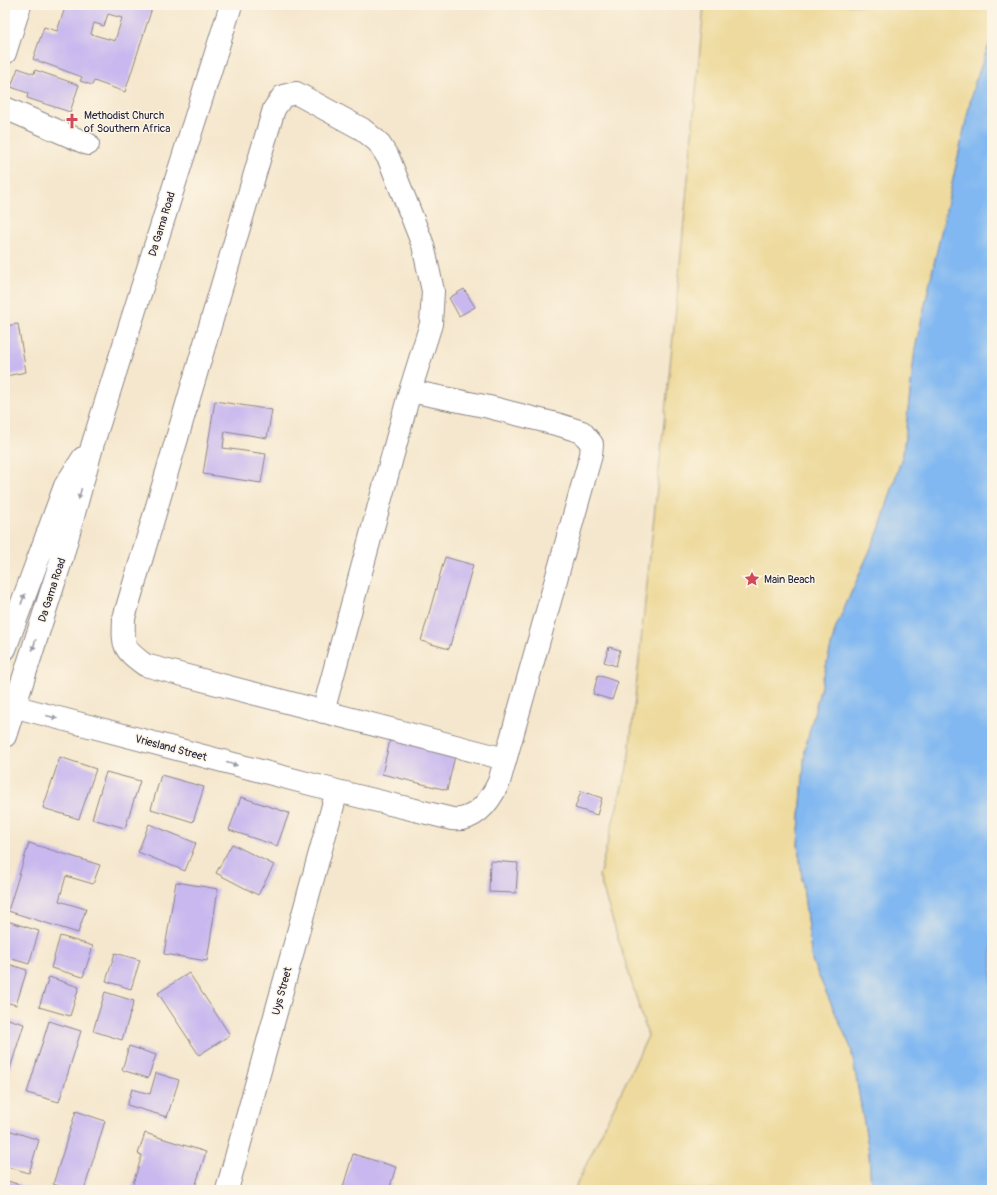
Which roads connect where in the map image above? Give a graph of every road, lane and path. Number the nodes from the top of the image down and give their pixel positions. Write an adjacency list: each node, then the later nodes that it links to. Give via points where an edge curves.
1 (20, 5): 3 (street)
2 (231, 5): 7 (street, Da Gama Road)
3 (5, 53)
4 (5, 108): 5 (street)
5 (88, 144)
6 (410, 391): 10 (street); 10 (street, via 430,324 433,291 423,245 389,159 378,142 362,129 296,93 284,96 274,109 147,536 124,618 123,641 127,651 146,665); 12 (street, Vriesland Street, via 560,425 582,432 592,444)
7 (93, 443): 8 (street, Da Gama Road, one-way to 7, via 65,486); 9 (street, Da Gama Road, one-way to 9, via 61,561)
8 (5, 649)
9 (10, 706): 11 (street, Da Gama Road); 13 (street, Vriesland Street, one-way to 13)
10 (323, 712): 12 (street)
11 (5, 736)
12 (505, 759): 13 (street, Vriesland Street, via 493,796 483,808 469,817 458,820)
13 (337, 791): 14 (street, Uys Street)
14 (227, 1190)

